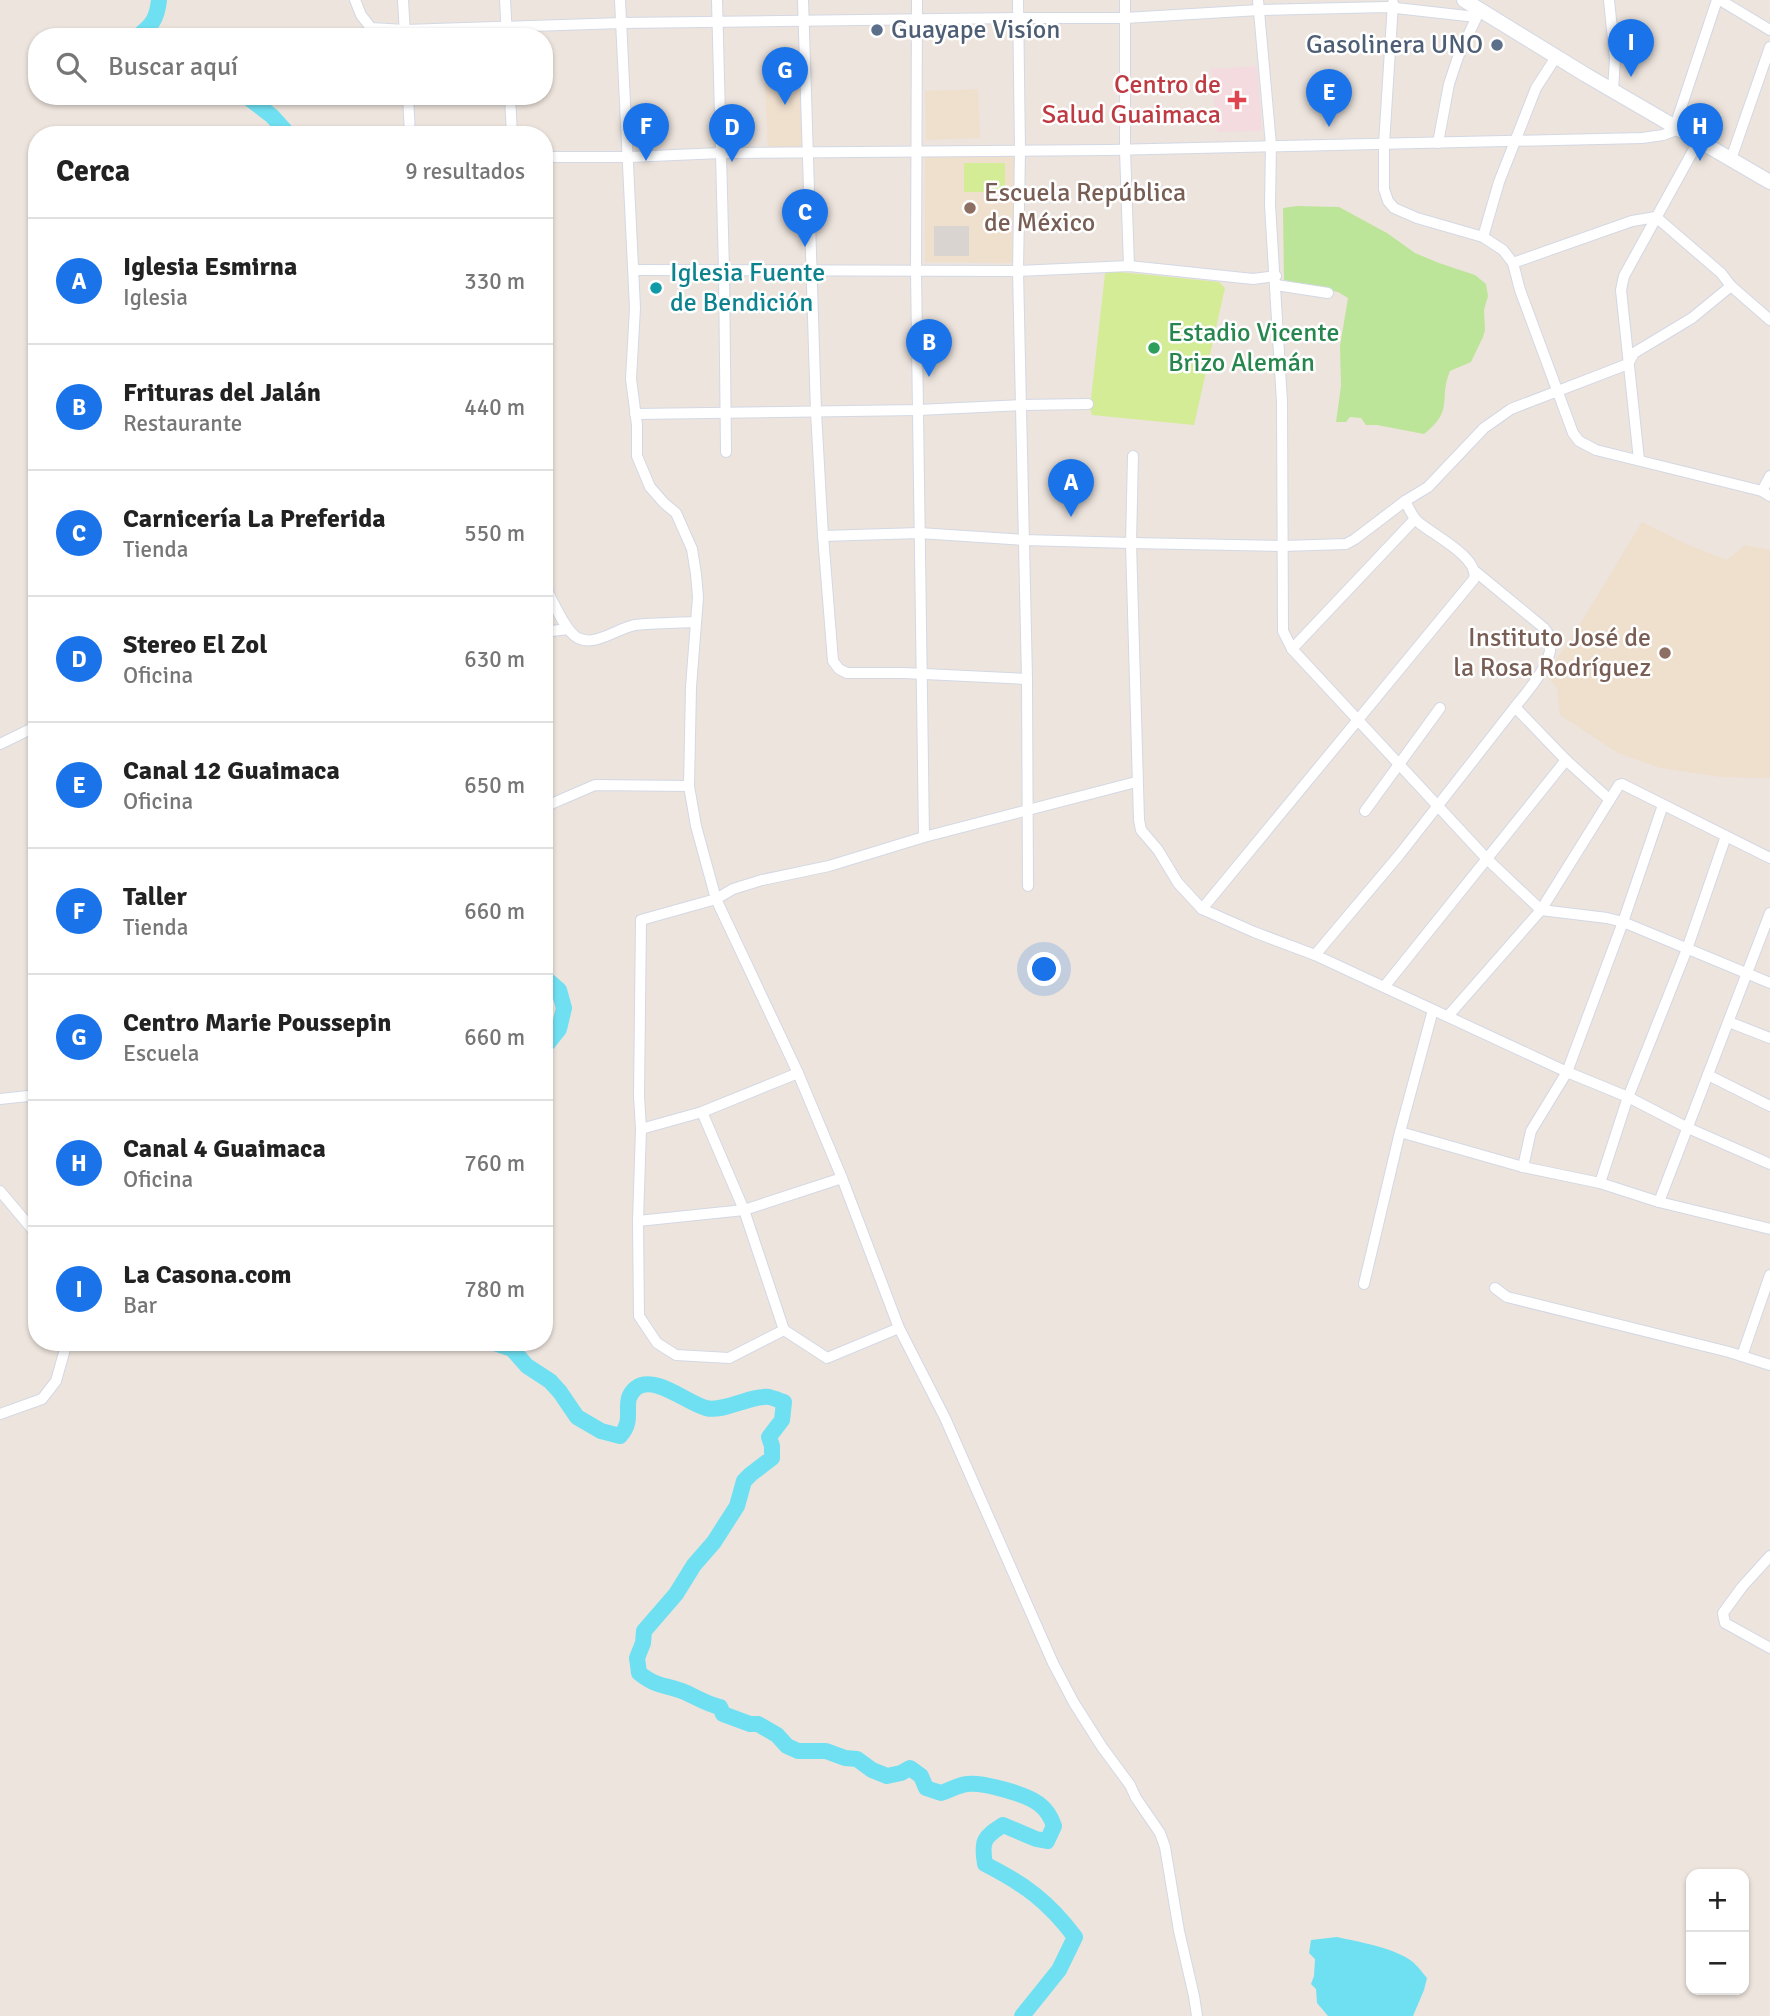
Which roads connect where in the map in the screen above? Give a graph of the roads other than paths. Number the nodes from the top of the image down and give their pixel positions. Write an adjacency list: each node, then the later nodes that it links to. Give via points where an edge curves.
1 (355, 0): 22 (street)
2 (403, 0): 23 (street)
3 (505, 0): 24 (street)
4 (621, 0): 20 (street)
5 (717, 0): 21 (street)
6 (803, 0): 19 (street)
7 (917, 0): 18 (street)
8 (1018, 0): 16 (street)
9 (1125, 0): 17 (street)
10 (1464, 0): 15 (main road)
11 (1609, 0): 29 (street)
12 (1719, 0): 26 (street); 34 (street, via 1677,120)
13 (1393, 4): 14 (street); 15 (street); 38 (street)
14 (1259, 5): 17 (street); 39 (street)
15 (1478, 13): 28 (main road); 37 (street, via 1449,84)
16 (1020, 18): 17 (street); 18 (street); 41 (street)
17 (1125, 18): 42 (street)
18 (917, 20): 19 (street); 40 (street)
19 (804, 22): 21 (street); 43 (street)
20 (622, 23): 21 (street); 25 (street); 46 (street)
21 (717, 23): 44 (street)
22 (370, 28)
23 (405, 28)
24 (506, 28)
25 (553, 28)
26 (1770, 30)
27 (1770, 47): 47 (street)
28 (1556, 57): 29 (main road); 36 (street, via 1536,88)
29 (1613, 90): 34 (main road)
30 (408, 105): 32 (street)
31 (510, 105): 33 (street)
32 (410, 126)
33 (512, 126)
34 (1679, 129): 35 (main road); 36 (street, via 1642,138)
35 (1699, 140): 47 (main road); 49 (street)
36 (1515, 142): 37 (street); 50 (street)
37 (1438, 143): 38 (street)
38 (1384, 144): 39 (street); 50 (street, via 1384,190 1394,208)
39 (1271, 145): 42 (street); 58 (street)
40 (917, 150): 41 (street); 43 (street); 55 (street)
41 (1020, 150): 42 (street); 57 (street)
42 (1125, 150): 52 (street)
43 (808, 152): 44 (street); 54 (street)
44 (721, 153): 46 (street); 56 (street)
45 (553, 157): 46 (street)
46 (629, 157): 53 (street)
47 (1731, 159): 48 (main road)
48 (1770, 182)
49 (1656, 217): 51 (street); 59 (street); 62 (street, via 1621,290)
50 (1483, 237): 51 (street)
51 (1513, 262): 63 (street)
52 (1129, 266): 57 (street); 58 (street)
53 (634, 270): 56 (street); 69 (street, via 631,379)
54 (813, 270): 55 (street); 56 (street); 67 (street)
55 (916, 270): 57 (street); 66 (street)
56 (724, 271): 68 (street)
57 (1018, 271): 65 (street)
58 (1276, 281): 60 (street); 81 (street)
59 (1731, 286): 61 (street); 62 (street, via 1692,318 1634,353)
60 (1328, 293)
61 (1770, 320)
62 (1629, 362): 63 (street); 72 (street)
63 (1558, 391): 72 (street, via 1579,441); 75 (street, via 1501,415 1428,487)
64 (1088, 404): 65 (street)
65 (1021, 405): 66 (street); 79 (street)
66 (918, 410): 67 (street); 77 (street)
67 (816, 412): 68 (street); 78 (street)
68 (726, 413): 69 (street); 70 (street)
69 (635, 414): 84 (street, via 642,471 650,487 676,513 692,550 698,597)
70 (726, 452)
71 (1133, 456): 80 (street)
72 (1639, 460): 74 (street)
73 (1770, 476): 74 (street)
74 (1766, 493)
75 (1405, 501): 76 (street); 81 (street, via 1346,544)
76 (1415, 519): 82 (street, via 1448,542); 87 (street)
77 (919, 533): 78 (street); 79 (street); 88 (street)
78 (823, 536): 88 (street, via 831,654 836,665 847,673)
79 (1024, 540): 80 (street); 89 (street)
80 (1131, 543): 81 (street); 97 (street)
81 (1283, 546): 87 (street, via 1283,631)
82 (1476, 572): 90 (street, via 1551,638 1542,670); 92 (street)
83 (553, 601): 85 (street)
84 (695, 622): 85 (street, via 634,625 587,640); 98 (street)
85 (568, 629): 86 (street)
86 (553, 631)
87 (1292, 649): 92 (street)
88 (921, 674): 89 (street); 106 (street)
89 (1027, 679): 103 (street)
90 (1515, 707): 95 (street); 102 (street)
91 (1440, 708): 96 (street)
92 (1359, 721): 96 (street); 111 (street)
93 (28, 730): 94 (street)
94 (0, 744)
95 (1566, 760): 99 (street); 108 (street)
96 (1399, 764): 102 (street); 104 (street)
97 (1136, 782): 103 (street); 111 (street, via 1141,830)
98 (689, 786): 100 (street, via 595,785); 110 (street)
99 (1610, 800): 101 (street, via 1620,784); 112 (street)
100 (553, 803)
101 (1663, 805): 105 (street); 114 (street)
102 (1438, 806): 108 (street); 117 (street)
103 (1027, 810): 106 (street); 109 (street)
104 (1365, 811)
105 (1726, 836): 107 (street); 116 (street)
106 (924, 837): 110 (street, via 829,866 762,880)
107 (1770, 858)
108 (1487, 859): 112 (street); 120 (street)
109 (1028, 886)
110 (716, 899): 126 (street); 134 (street, via 641,920)
111 (1202, 909): 117 (street)
112 (1541, 910): 114 (street); 122 (street)
113 (1770, 913): 115 (street)
114 (1623, 922): 116 (street); 125 (street)
115 (1767, 928): 118 (street)
116 (1686, 949): 118 (street); 129 (street)
117 (1315, 955): 120 (street)
118 (1746, 974): 119 (street); 123 (street)
119 (1770, 983)
120 (1384, 987): 121 (street)
121 (1433, 1010): 122 (street); 135 (street)
122 (1448, 1016): 125 (street)
123 (1729, 1022): 124 (street); 127 (street)
124 (1770, 1038)
125 (1567, 1072): 129 (street); 137 (street, via 1531,1131)
126 (798, 1073): 132 (street); 138 (street)
127 (1708, 1075): 131 (street); 133 (street)
128 (28, 1096): 130 (street)
129 (1629, 1097): 133 (street); 139 (street)
130 (0, 1099)
131 (1770, 1107)
132 (702, 1112): 134 (street); 142 (street)
133 (1688, 1128): 136 (street); 141 (street)
134 (641, 1129): 143 (street)
135 (1400, 1132): 137 (street); 147 (street)
136 (1770, 1164)
137 (1523, 1167): 139 (street)
138 (842, 1178): 142 (street); 149 (street)
139 (1600, 1183): 141 (street)
140 (0, 1191): 144 (street)
141 (1659, 1202): 145 (street)
142 (744, 1210): 143 (street); 150 (street)
143 (638, 1221): 150 (street, via 639,1316 657,1343 676,1355 729,1358)
144 (28, 1225)
145 (1770, 1229)
146 (1770, 1275): 152 (street)
147 (1364, 1284)
148 (1494, 1288): 152 (street, via 1507,1297)
149 (899, 1328): 150 (street, via 827,1357); 157 (street, via 945,1418 1058,1673 1160,1833)
150 (784, 1330)
151 (64, 1351): 154 (street, via 56,1381 42,1399)
152 (1742, 1356): 153 (street)
153 (1770, 1364)
154 (0, 1414)
155 (1770, 1556): 156 (street, via 1723,1613 1725,1623)
156 (1770, 1648)
157 (1197, 2016)

